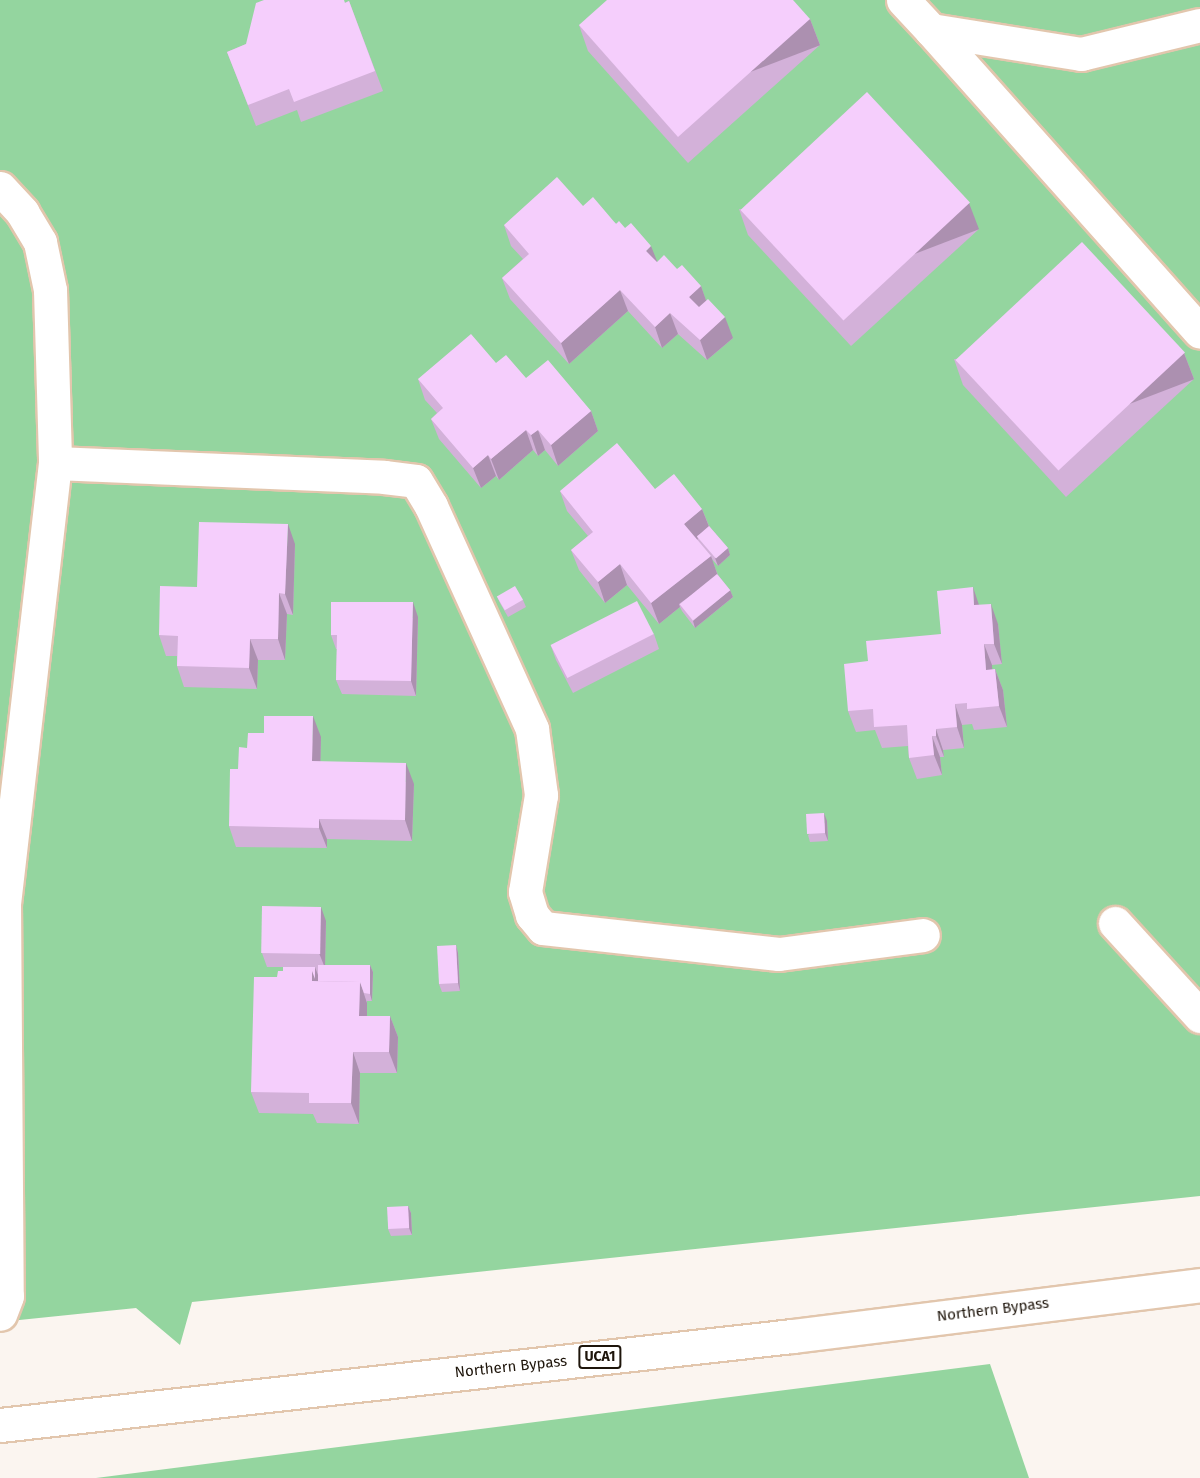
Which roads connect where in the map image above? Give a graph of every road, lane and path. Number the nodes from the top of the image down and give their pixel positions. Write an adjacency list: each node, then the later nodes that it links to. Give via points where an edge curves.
1 (903, 0): 3 (street)
2 (1200, 25): 3 (street, via 1081,54)
3 (931, 30): 5 (street)
4 (0, 188): 6 (street, via 22,212 40,242 50,290)
5 (1200, 332)
6 (55, 463): 7 (street); 9 (street, via 416,481 532,729 541,795 525,892 532,915 543,928 779,954)
7 (2, 902): 12 (street, via 7,1296)
8 (1115, 923): 10 (street)
9 (923, 935)
10 (1200, 1016)
11 (1200, 1285): 13 (street, Northern Bypass / UCA1, via 792,1336)
12 (0, 1314)
13 (0, 1425)

